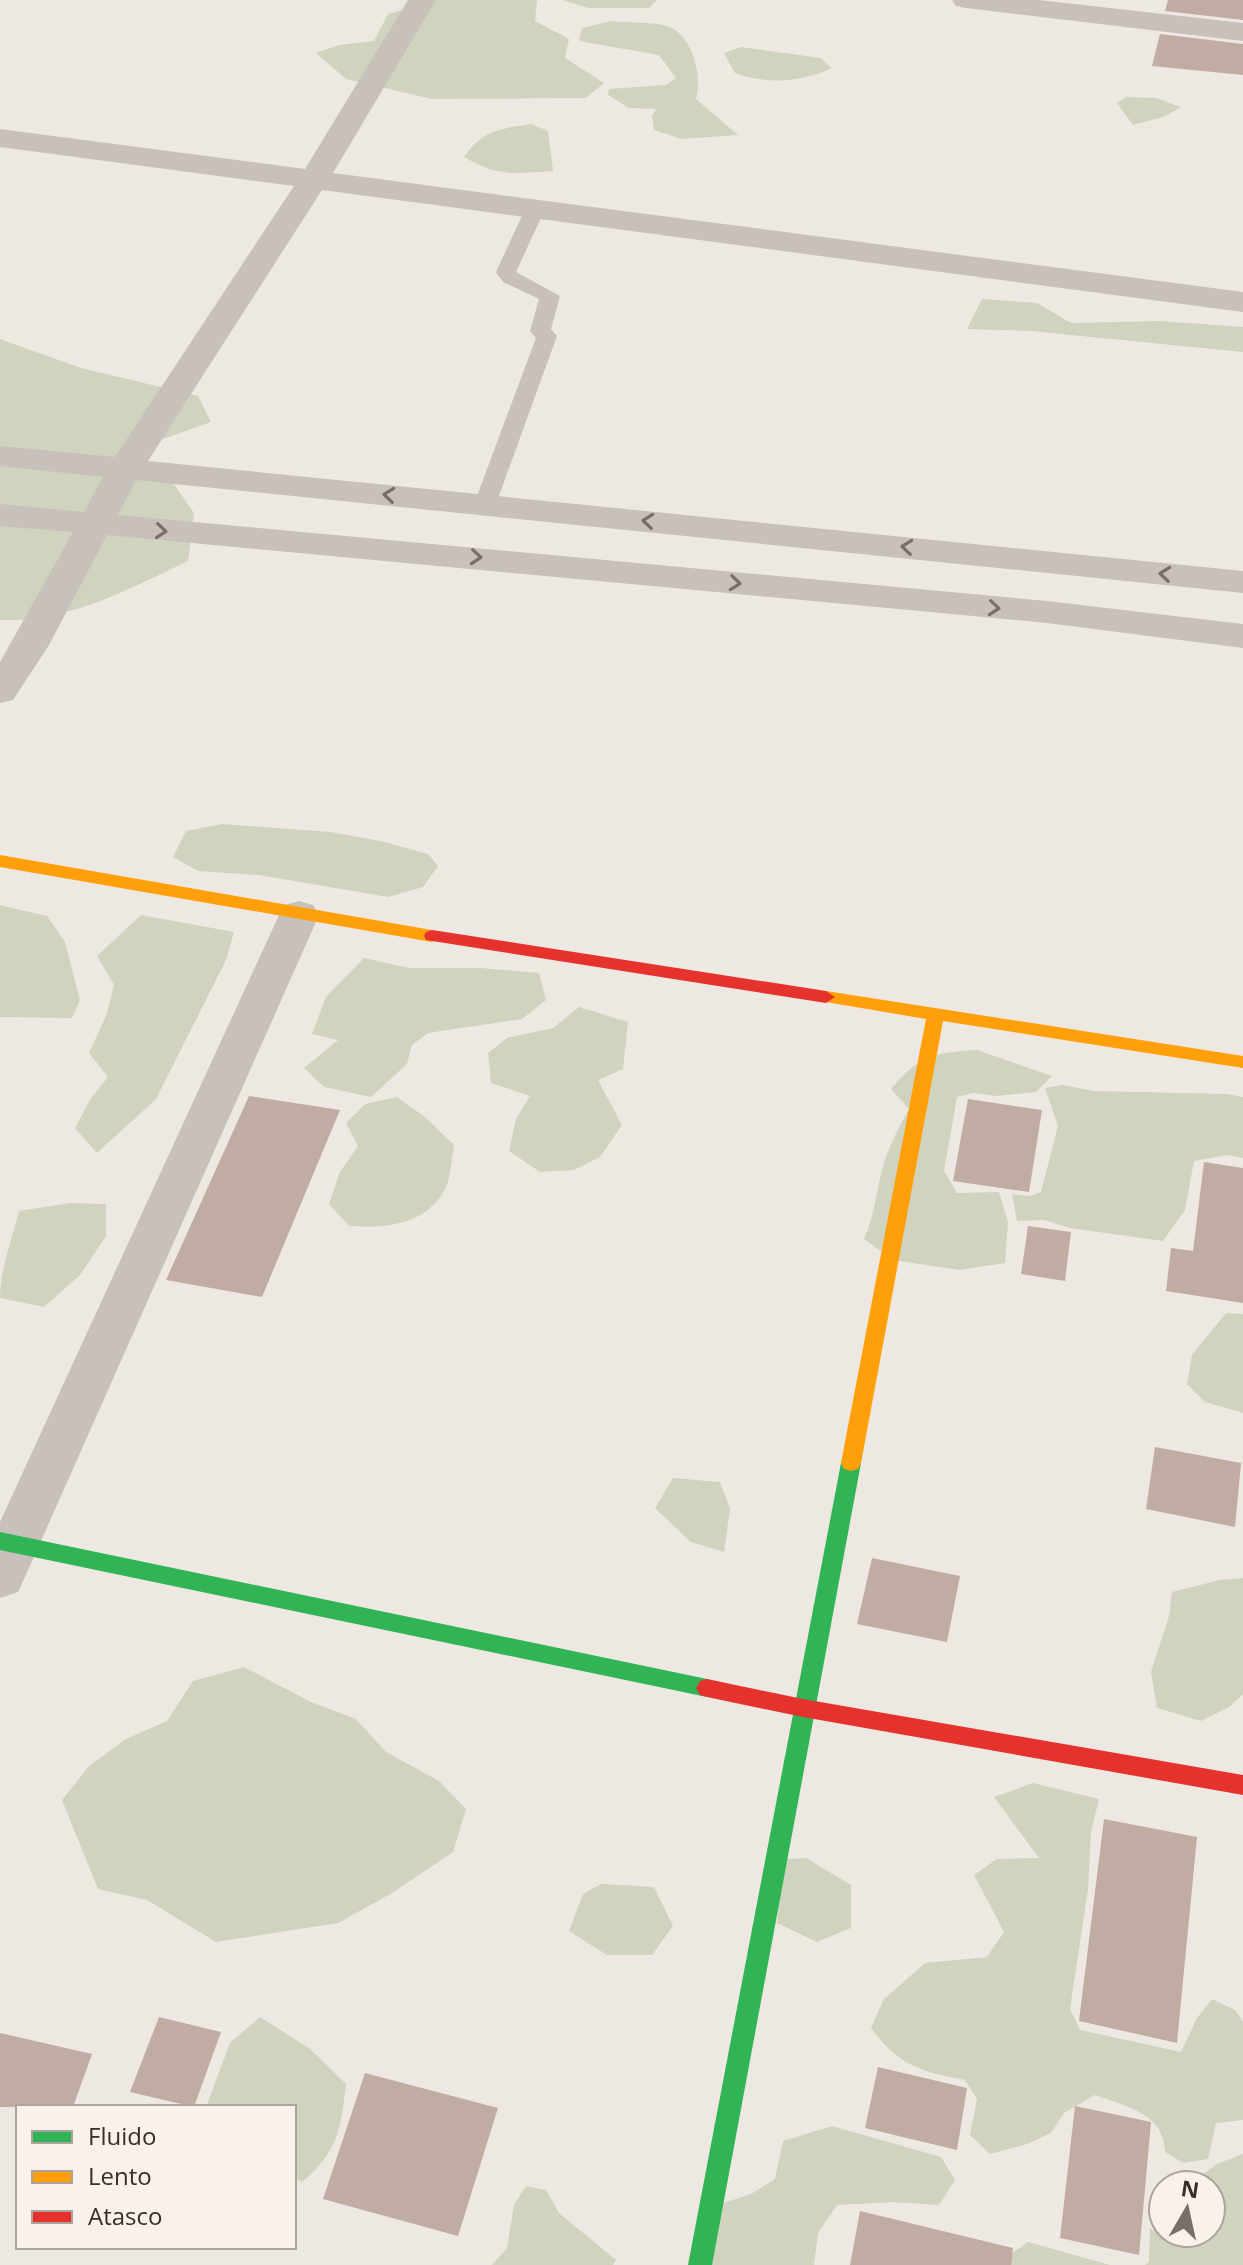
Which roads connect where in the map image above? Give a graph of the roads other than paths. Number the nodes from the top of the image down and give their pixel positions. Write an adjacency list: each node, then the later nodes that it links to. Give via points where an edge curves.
1 (422, 0): 5 (street)
2 (966, 0): 3 (street)
3 (1243, 32)
4 (0, 138): 5 (street)
5 (315, 177): 6 (street); 9 (street)
6 (536, 207): 7 (street); 10 (lane, via 506,275 550,296 540,331 547,336)
7 (1243, 302)
8 (0, 456): 9 (street)
9 (125, 469): 10 (street, one-way to 9); 12 (street)
10 (485, 504): 13 (street, one-way to 10)
11 (0, 515): 12 (street)
12 (96, 526): 15 (street, one-way to 15); 17 (street)
13 (1047, 562): 14 (street, one-way to 13); 15 (street, via 979,582)
14 (1243, 582)
15 (879, 598): 16 (street, one-way to 16)
16 (1243, 636)
17 (0, 691)
18 (0, 861): 19 (street)
19 (299, 915): 20 (street); 22 (street)
20 (936, 1013): 21 (street); 23 (street)
21 (1243, 1062)
22 (5, 1554): 23 (street)
23 (803, 1708): 24 (street); 25 (street)
24 (1243, 1785)
25 (700, 2265)

